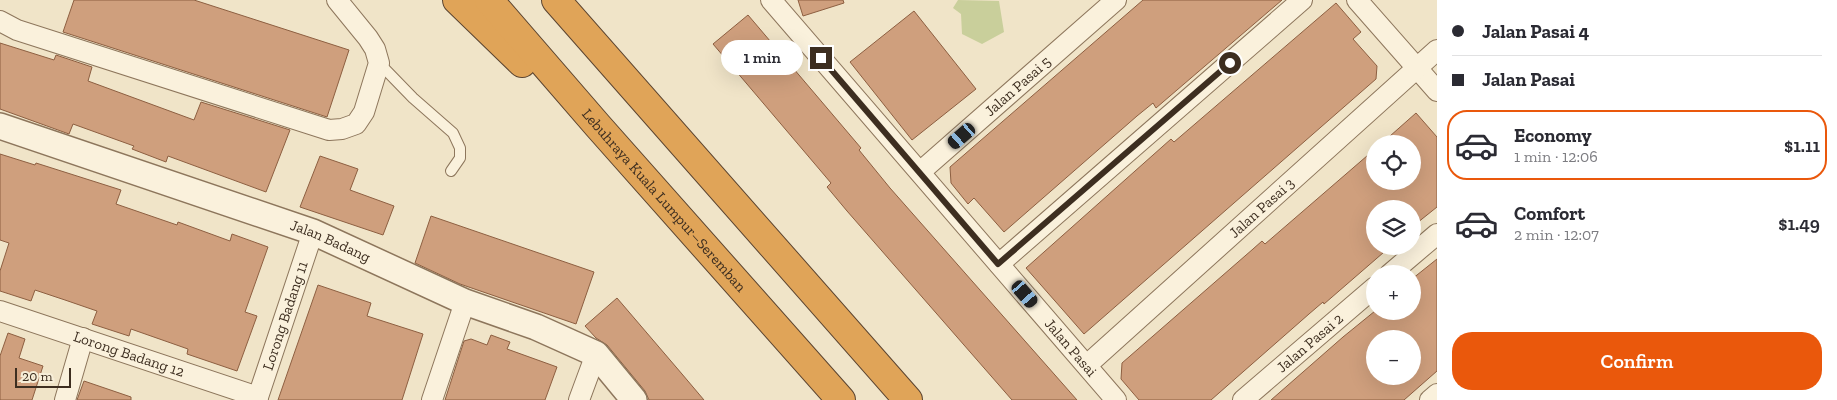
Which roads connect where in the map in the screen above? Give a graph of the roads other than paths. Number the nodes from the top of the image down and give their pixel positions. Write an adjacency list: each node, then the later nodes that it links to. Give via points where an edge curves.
1 (337, 0): 11 (street, via 368,38)
2 (457, 0): 15 (highway, via 559,99)
3 (489, 0): 15 (highway, Lebuhraya Kuala Lumpur–Seremban)
4 (556, 0): 35 (highway)
5 (771, 0): 17 (street, Jalan Pasai)
6 (1116, 0): 17 (street, Jalan Pasai 5)
7 (1302, 0): 20 (street)
8 (1357, 0): 12 (street)
9 (0, 21): 11 (street, via 17,30 329,130 342,130 356,124 364,112)
10 (1437, 50): 12 (street, Jalan Pasai 3)
11 (379, 62): 16 (lane, via 453,134 460,148 460,158)
12 (1417, 67): 13 (street); 27 (street, Jalan Pasai 3)
13 (1437, 91)
14 (0, 126): 18 (street, Jalan Badang)
15 (598, 126): 34 (highway, Lebuhraya Kuala Lumpur–Seremban)
16 (451, 171)
17 (920, 172): 20 (street, Jalan Pasai)
18 (313, 232): 23 (street, Jalan Badang); 29 (street, Lorong Badang 11)
19 (1437, 234): 21 (street)
20 (998, 264): 27 (street, Jalan Pasai)
21 (1401, 265)
22 (1366, 295): 37 (street, Jalan Pasai 2)
23 (465, 302): 26 (street, Jalan Badang, via 536,327); 31 (street)
24 (0, 311): 25 (street, Lorong Badang 12)
25 (83, 338): 29 (street, Lorong Badang 12); 30 (street)
26 (596, 354): 32 (street); 33 (street, Jalan Badang)
27 (1088, 366): 36 (street, Jalan Pasai)
28 (1437, 394): 38 (street)
29 (257, 398)
30 (65, 400)
31 (432, 400)
32 (579, 400)
33 (634, 400)
34 (841, 400)
35 (908, 400)
36 (1116, 400)
37 (1243, 400)
38 (1430, 400)

